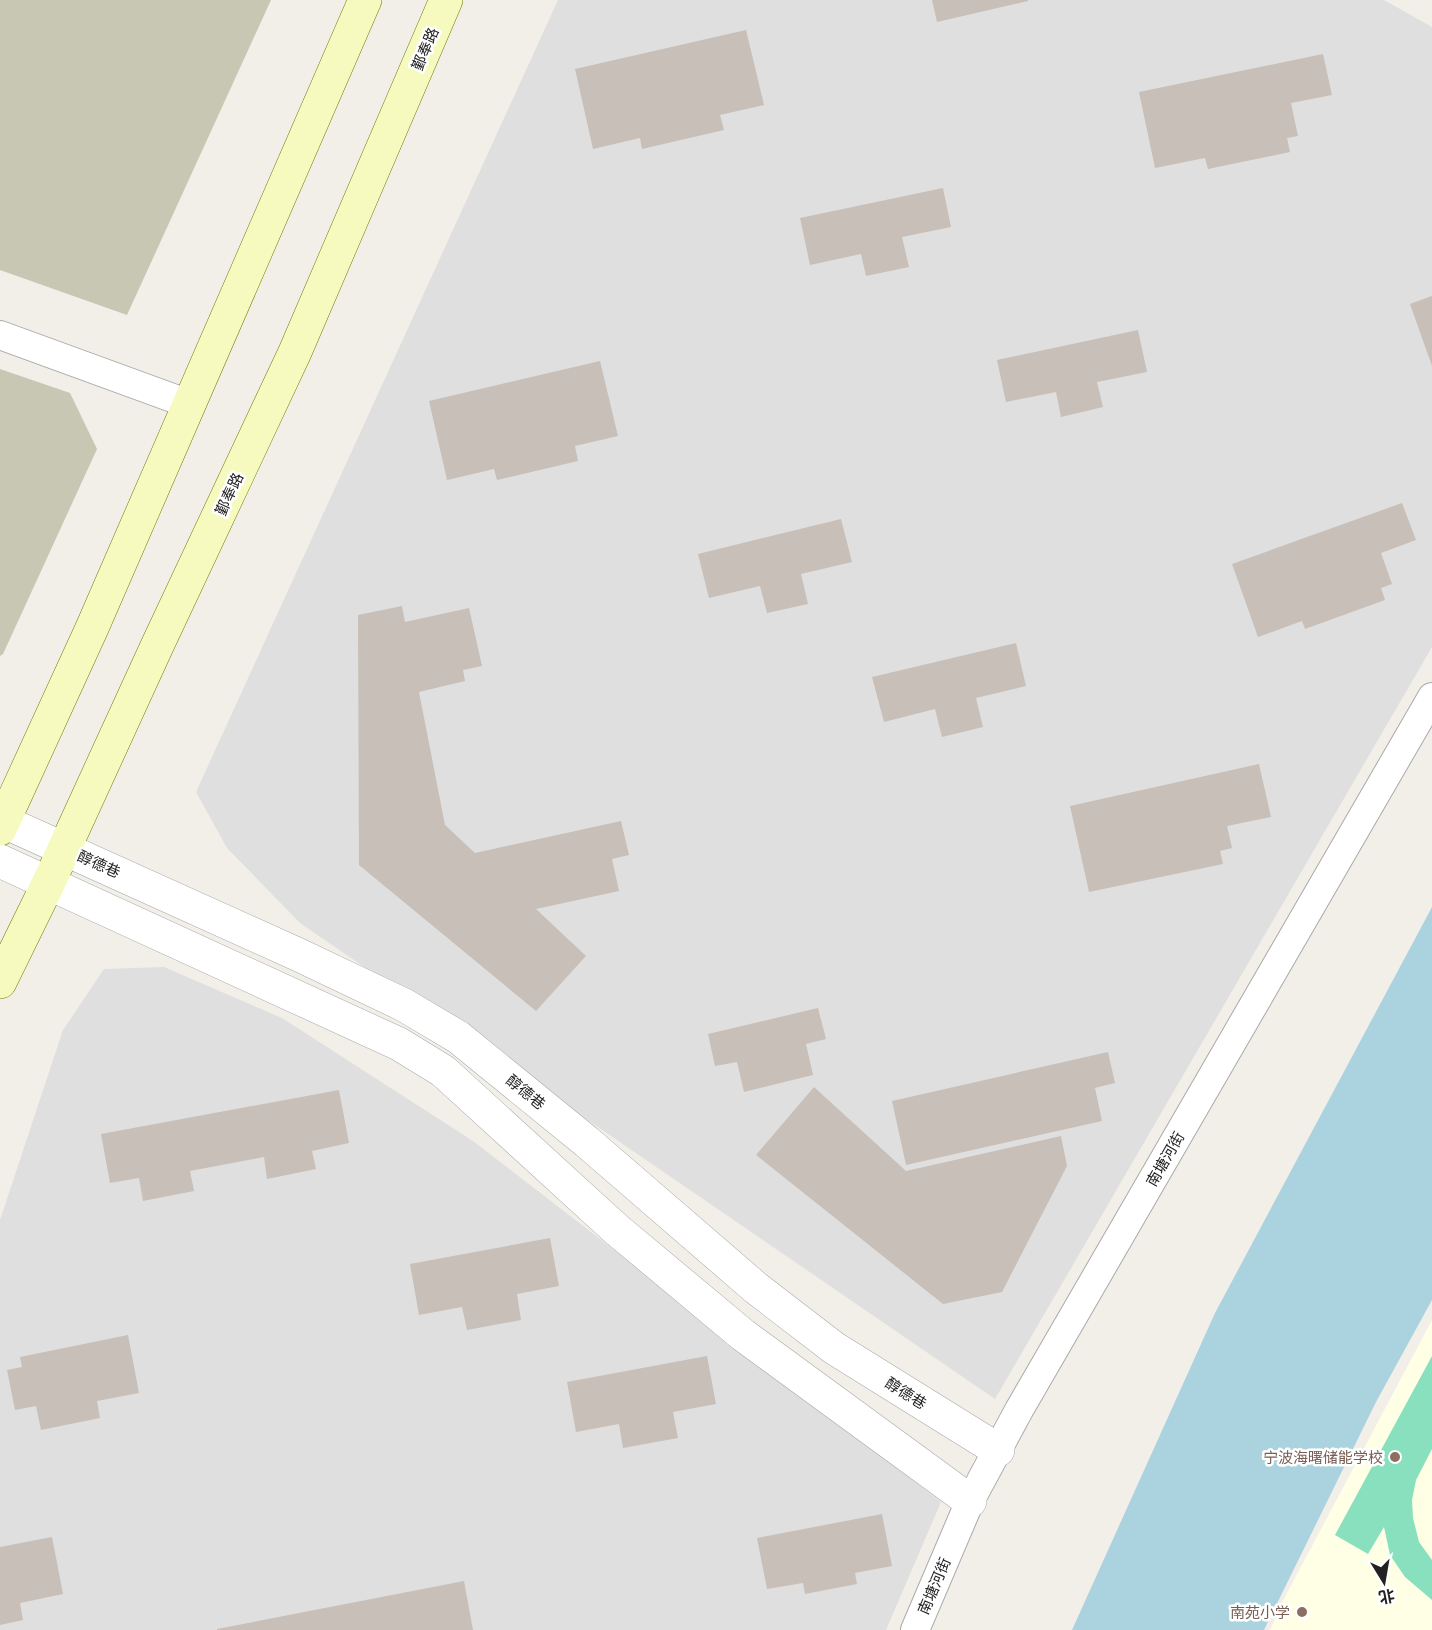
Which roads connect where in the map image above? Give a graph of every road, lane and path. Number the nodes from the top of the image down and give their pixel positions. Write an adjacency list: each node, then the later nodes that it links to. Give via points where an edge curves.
1 (365, 0): 4 (main road)
2 (446, 0): 7 (main road, 鄞奉路, via 295,352)
3 (0, 336): 4 (street)
4 (189, 404): 6 (main road, via 92,628)
5 (1432, 697): 11 (street, 南塘河街)
6 (1, 823): 7 (street, 醇德巷)
7 (65, 848): 9 (main road, 鄞奉路); 11 (street, 醇德巷, via 404,1005 458,1037 756,1288 834,1348)
8 (0, 861): 9 (street)
9 (49, 882): 10 (main road, 鄞奉路); 12 (street, via 399,1044 443,1071 616,1229 743,1335)
10 (0, 982)
11 (998, 1450): 12 (street, 南塘河街)
12 (970, 1501): 13 (street, 南塘河街)
13 (915, 1630)

